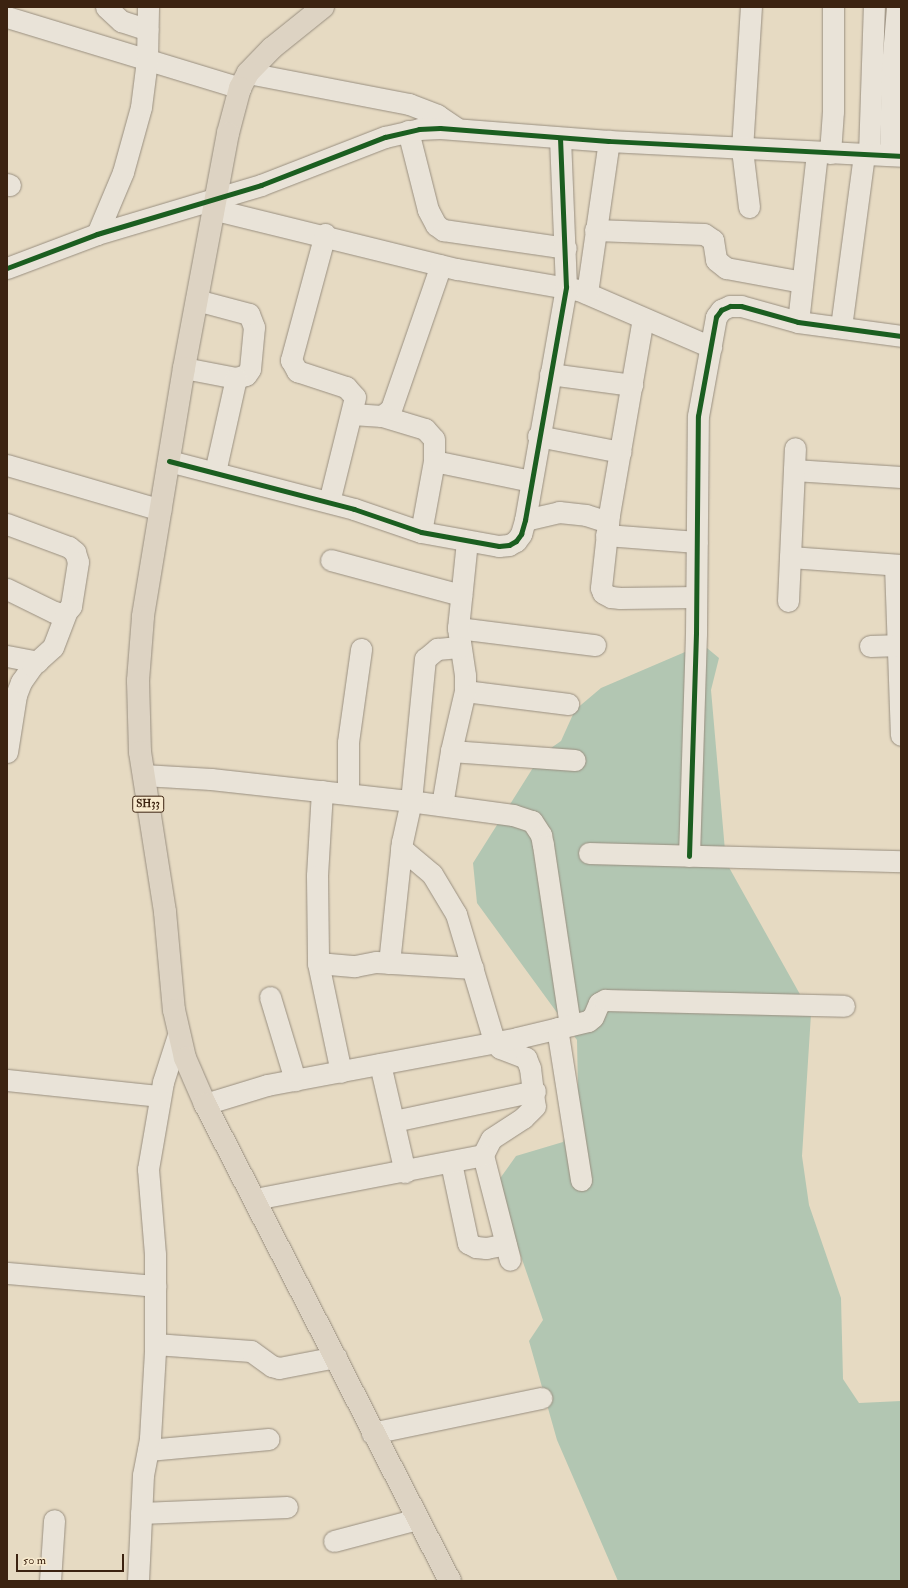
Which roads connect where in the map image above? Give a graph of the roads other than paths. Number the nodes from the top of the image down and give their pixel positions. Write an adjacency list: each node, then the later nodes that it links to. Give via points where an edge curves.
1 (106, 7): 9 (street, via 121,21)
2 (148, 7): 9 (street)
3 (323, 7): 11 (main road, SH33, via 272,48)
4 (751, 7): 16 (street)
5 (833, 7): 17 (street, via 833,111)
6 (874, 7): 18 (street)
7 (897, 7): 19 (street, via 892,67)
8 (7, 17): 10 (street)
9 (148, 30): 10 (street)
10 (147, 60): 11 (street); 23 (street, via 141,107 131,150)
11 (244, 81): 12 (street, via 409,104 437,115); 20 (main road, SH33, via 221,161)
12 (460, 130): 13 (street, via 440,128); 14 (street)
13 (408, 131): 20 (street, via 385,137); 25 (street, via 428,210 436,225 443,230)
14 (560, 138): 15 (street); 25 (street)
15 (609, 141): 16 (street); 22 (street)
16 (742, 149): 17 (street); 21 (street)
17 (823, 152): 18 (street); 28 (street)
18 (867, 154): 19 (street); 34 (street)
19 (896, 156)
20 (213, 205): 23 (street); 24 (street); 31 (main road, SH33)
21 (749, 207)
22 (595, 230): 28 (street, via 704,234 713,240 716,260 726,268); 30 (street)
23 (97, 234): 27 (street)
24 (325, 234): 26 (street); 41 (street, via 291,360 293,366 303,374 334,382 352,391)
25 (566, 248): 29 (street)
26 (441, 265): 29 (street); 42 (street, via 391,409)
27 (7, 268)
28 (802, 282): 33 (street)
29 (566, 287): 30 (street); 38 (street)
30 (587, 293): 32 (street)
31 (196, 300): 37 (main road, SH33); 39 (street, via 242,310 252,319 254,340 250,369 246,376)
32 (644, 318): 36 (street); 40 (street)
33 (798, 322): 34 (street); 36 (street, via 751,308 730,306 716,317)
34 (842, 327): 35 (street)
35 (901, 336)
36 (711, 348): 60 (street, via 698,416)
37 (184, 368): 39 (street); 46 (main road, SH33)
38 (550, 374): 40 (street); 43 (street)
39 (236, 378): 50 (street)
40 (632, 385): 45 (street)
41 (352, 414): 42 (street); 53 (street)
42 (382, 416): 47 (street, via 430,432 434,439)
43 (538, 436): 45 (street); 52 (street)
44 (795, 448): 49 (street)
45 (620, 452): 57 (street)
46 (169, 461): 50 (street); 54 (main road, SH33)
47 (434, 461): 52 (street); 58 (street)
48 (7, 465): 54 (street)
49 (794, 470): 51 (street); 61 (street)
50 (214, 472): 53 (street)
51 (901, 476)
52 (531, 481): 55 (street)
53 (329, 502): 58 (street)
54 (161, 510): 84 (main road, SH33, via 139,652 138,716)
55 (525, 520): 57 (street, via 559,512 572,512); 59 (street, via 521,534 509,545)
56 (7, 524): 68 (street, via 69,547 75,552 78,562 71,606)
57 (607, 528): 60 (street); 66 (street, via 603,593 620,598)
58 (421, 532): 59 (street)
59 (467, 541): 65 (street)
60 (697, 542): 66 (street)
61 (790, 557): 63 (street); 67 (street)
62 (331, 560): 65 (street)
63 (898, 565): 71 (street)
64 (7, 589): 68 (street, via 59,615)
65 (461, 595): 69 (street)
66 (696, 597): 91 (street)
67 (788, 601)
68 (67, 611): 75 (street, via 53,647)
69 (458, 638): 70 (street); 76 (street, via 465,675); 87 (street, via 425,659)
70 (595, 645)
71 (899, 645): 72 (street); 77 (street)
72 (870, 646)
73 (360, 649): 86 (street, via 349,728)
74 (7, 656): 75 (street)
75 (37, 662): 79 (street, via 16,695)
76 (465, 691): 78 (street); 81 (street)
77 (900, 694): 80 (street)
78 (568, 704)
79 (9, 725): 82 (street)
80 (901, 735)
81 (450, 751): 83 (street); 88 (street)
82 (7, 752)
83 (575, 760)
84 (143, 775): 85 (street, via 211,779); 99 (main road, SH33, via 165,912)
85 (322, 791): 86 (street); 93 (street, via 317,876)
86 (348, 794): 87 (street)
87 (411, 801): 88 (street); 89 (street)
88 (442, 805): 98 (street, via 513,815 532,821 538,827 544,845)
89 (401, 848): 94 (street); 95 (street, via 422,864 441,888 456,914)
90 (590, 854): 91 (street)
91 (689, 856): 92 (street)
92 (901, 861)
93 (318, 963): 94 (street, via 355,966); 102 (street)
94 (389, 963): 95 (street)
95 (473, 968): 100 (street)
96 (270, 997): 104 (street)
97 (844, 1006): 98 (street, via 612,999 599,1003 593,1017 588,1021)
98 (564, 1026): 100 (street); 112 (street)
99 (178, 1035): 106 (street); 107 (main road, SH33)
100 (494, 1041): 101 (street); 105 (street, via 500,1048 526,1058)
101 (380, 1064): 102 (street); 108 (street)
102 (341, 1072): 104 (street)
103 (7, 1080): 106 (street)
104 (295, 1080): 107 (street, via 238,1092)
105 (535, 1091): 108 (street); 109 (street, via 535,1106 491,1138)
106 (160, 1096): 115 (street, via 147,1181 155,1254)
107 (205, 1104): 113 (main road, SH33)
108 (394, 1121): 111 (street)
109 (484, 1155): 110 (street); 110 (street, via 508,1252 476,1247 468,1243)
110 (451, 1163): 111 (street)
111 (405, 1172): 113 (street)
112 (581, 1180)
113 (254, 1199): 117 (main road, SH33)
114 (7, 1273): 115 (street)
115 (155, 1286): 116 (street)
116 (155, 1344): 117 (street, via 252,1351 272,1366 279,1368); 121 (street)
117 (336, 1357): 119 (main road, SH33)
118 (541, 1398): 119 (street)
119 (372, 1433): 124 (main road, SH33)
120 (269, 1439): 121 (street)
121 (148, 1450): 123 (street)
122 (288, 1507): 123 (street)
123 (141, 1513): 128 (street)
124 (417, 1519): 126 (street); 129 (main road, SH33)
125 (54, 1520): 127 (street)
126 (334, 1541)
127 (50, 1581)
128 (138, 1581)
129 (450, 1581)

